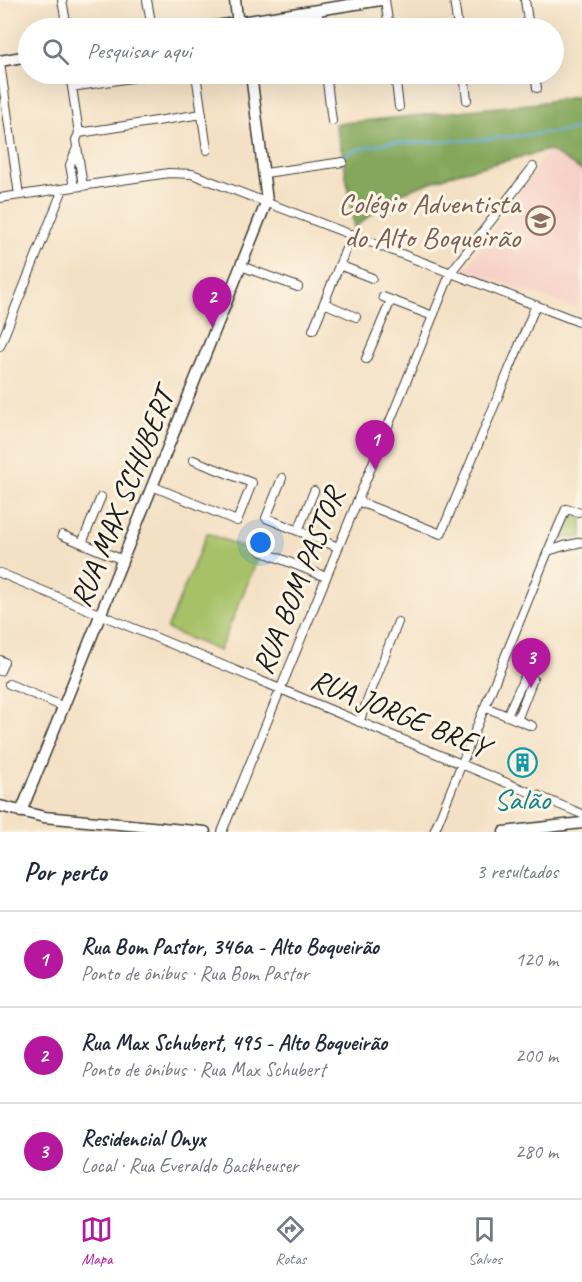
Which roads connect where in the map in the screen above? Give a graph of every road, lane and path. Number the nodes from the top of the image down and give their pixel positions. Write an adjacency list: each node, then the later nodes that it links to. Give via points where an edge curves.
1 (62, 0): 9 (street)
2 (147, 0): 10 (street)
3 (235, 0): 11 (street)
4 (383, 0): 7 (street); 14 (street)
5 (454, 0): 15 (street)
6 (525, 0): 16 (street)
7 (351, 2): 8 (street)
8 (317, 10): 12 (street); 13 (street)
9 (65, 18)
10 (150, 18)
11 (238, 18)
12 (277, 18)
13 (318, 18)
14 (387, 18)
15 (457, 18)
16 (528, 18)
17 (18, 58): 18 (street)
18 (0, 62): 42 (street)
19 (71, 84): 27 (street)
20 (92, 84): 27 (street)
21 (198, 84): 31 (street)
22 (252, 84): 38 (street)
23 (327, 84): 32 (street)
24 (396, 84): 30 (street)
25 (465, 84): 29 (street)
26 (536, 84): 28 (street)
27 (72, 87): 33 (street)
28 (537, 88)
29 (467, 100)
30 (399, 107)
31 (202, 114): 33 (street); 35 (street)
32 (332, 121)
33 (79, 133): 34 (street)
34 (77, 149): 39 (street); 40 (street, via 70,165)
35 (207, 150)
36 (343, 162): 38 (street)
37 (533, 167): 48 (street, RUA BOM PASTOR)
38 (265, 173): 44 (street)
39 (83, 186): 40 (street); 44 (street, via 185,173)
40 (74, 187): 41 (street)
41 (63, 189): 42 (street); 57 (street)
42 (19, 195): 43 (street)
43 (0, 198)
44 (267, 201): 45 (street); 47 (street, RUA MAX SCHUBERT)
45 (352, 234): 46 (street); 48 (street)
46 (339, 265): 49 (street); 51 (street)
47 (241, 266): 50 (street); 61 (street, RUA MAX SCHUBERT)
48 (451, 272): 52 (street); 53 (street, RUA BOM PASTOR)
49 (372, 278)
50 (298, 287)
51 (324, 303): 54 (street); 56 (street)
52 (536, 305): 55 (street); 64 (street, via 441,534)
53 (433, 316): 58 (street, via 387,298); 64 (street, RUA BOM PASTOR)
54 (356, 317)
55 (582, 323)
56 (312, 330)
57 (0, 346)
58 (366, 359)
59 (193, 460): 61 (street, via 252,483 237,521)
60 (282, 478): 66 (street, via 266,518)
61 (152, 486): 73 (street, RUA MAX SCHUBERT)
62 (314, 491): 66 (street)
63 (101, 497): 69 (street)
64 (357, 501): 70 (street, RUA BOM PASTOR)
65 (578, 512): 72 (street, via 566,509)
66 (298, 531): 70 (street)
67 (62, 535): 69 (street)
68 (582, 542): 72 (street)
69 (82, 543): 73 (street)
70 (338, 547): 75 (street, RUA BOM PASTOR)
71 (261, 551): 75 (street)
72 (548, 551): 83 (street)
73 (123, 560): 76 (street, RUA MAX SCHUBERT)
74 (0, 573): 76 (street, RUA JORGE BREY)
75 (326, 577): 81 (street, RUA BOM PASTOR)
76 (100, 615): 81 (street, RUA JORGE BREY); 82 (street, RUA MAX SCHUBERT)
77 (398, 622): 86 (street)
78 (0, 660): 79 (street, via 4,662)
79 (0, 671)
80 (9, 684): 82 (street)
81 (280, 689): 86 (street, RUA JORGE BREY); 95 (street, RUA BOM PASTOR)
82 (64, 706): 90 (street, RUA MAX SCHUBERT)
83 (485, 707): 84 (street); 88 (street)
84 (507, 716): 85 (street); 85 (street, via 529,677)
85 (517, 720): 87 (street)
86 (359, 722): 88 (street, RUA JORGE BREY)
87 (532, 726)
88 (462, 764): 91 (street, RUA JORGE BREY); 96 (street)
89 (0, 806): 90 (street)
90 (21, 812): 94 (street)
91 (582, 814)
92 (582, 823): 93 (street)
93 (553, 829): 97 (street)
94 (205, 832)
95 (222, 832)
96 (434, 832)
97 (504, 832)

